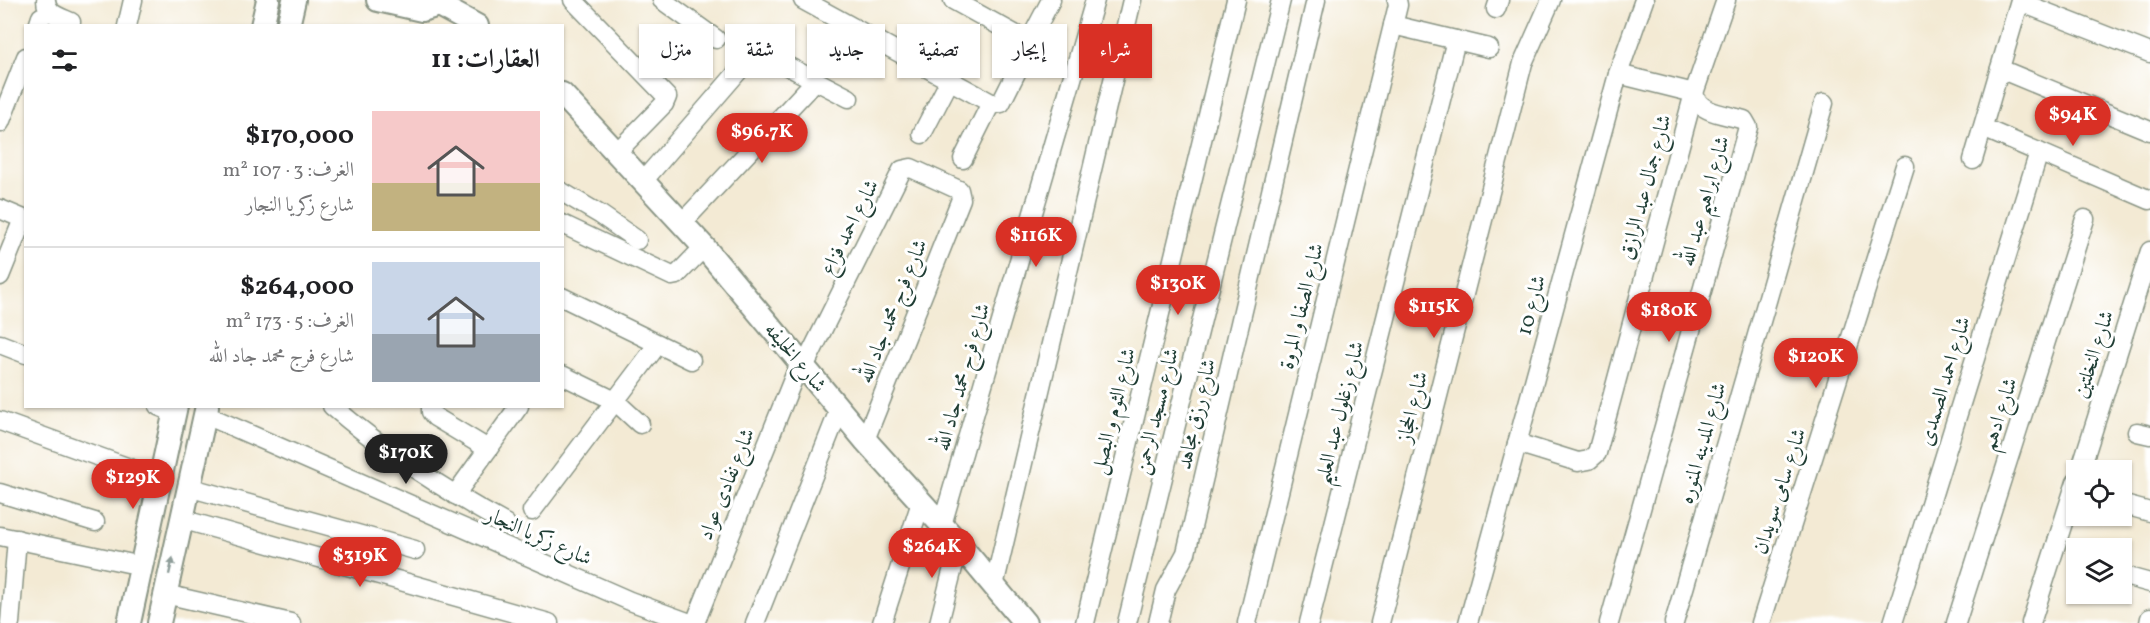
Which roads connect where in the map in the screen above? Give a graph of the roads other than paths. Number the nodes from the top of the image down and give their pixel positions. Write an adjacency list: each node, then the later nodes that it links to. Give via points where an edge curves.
1 (133, 0): 23 (street)
2 (268, 0): 24 (main road)
3 (294, 0): 25 (main road)
4 (378, 0): 20 (main road, via 422,10)
5 (573, 0): 49 (street, via 667,97)
6 (662, 0): 30 (street)
7 (803, 0): 39 (street)
8 (953, 0): 27 (street)
9 (1051, 0): 28 (street)
10 (1095, 0): 99 (street, شارع فرح محمد جاد الله)
11 (1132, 0): 106 (street)
12 (1236, 0): 119 (street, شارع الثوم و البصل)
13 (1316, 0): 121 (street, شارع رزق مجاهد, via 1186,553 1166,590)
14 (1397, 0): 29 (street, شارع الصفا و المروة)
15 (1551, 0): 124 (street, شارع الحجاز, via 1523,63)
16 (1644, 0): 36 (street, شارع 10)
17 (1726, 0): 40 (street)
18 (1278, 1): 120 (street, شارع مسجد الرحمن)
19 (2020, 1): 33 (street); 35 (street)
20 (444, 3): 26 (main road)
21 (42, 14): 22 (street, via 46,6 50,12)
22 (71, 21)
23 (129, 24)
24 (262, 24)
25 (288, 24)
26 (474, 24)
27 (996, 24)
28 (1038, 24)
29 (1393, 25): 31 (street); 122 (street, شارع الصفا و المروة)
30 (716, 39)
31 (1456, 40): 32 (street); 123 (street, شارع زغلول عبد العليم)
32 (1489, 48)
33 (2150, 52)
34 (24, 62): 45 (street)
35 (2000, 69): 46 (street); 47 (street)
36 (1618, 74): 40 (street); 84 (street, شارع 10)
37 (1015, 78): 43 (street, via 1004,101)
38 (816, 80): 42 (street); 54 (street, via 764,54 751,55); 61 (street)
39 (950, 80): 43 (street); 48 (street)
40 (1694, 93): 84 (street, شارع جمال عبد الرازق, via 1597,453 1578,462); 126 (street, شارع ابراهيم عبد الله, via 1702,107 1744,120 1749,127)
41 (564, 96): 49 (main road, شارع الخليفه)
42 (849, 98)
43 (991, 103): 51 (street)
44 (1824, 103): 127 (street, شارع المدينه المنوره)
45 (0, 123)
46 (1983, 128): 50 (street); 52 (street)
47 (2150, 131)
48 (922, 134)
49 (617, 152): 54 (main road, شارع الخليفه)
50 (2039, 152): 57 (street); 129 (street, شارع احمد الصمدى)
51 (963, 159)
52 (1973, 160)
53 (1905, 166): 128 (street, شارع سامى سويدان)
54 (644, 180): 61 (main road, شارع الخليفه)
55 (564, 193): 63 (street)
56 (961, 199): 72 (street, شارع احمد فزاع, via 956,188 910,168 902,170); 83 (street, شارع فرج محمد جاد الله)
57 (2150, 200)
58 (0, 209): 60 (street)
59 (2085, 219): 130 (street, شارع ادهم)
60 (24, 220): 66 (street)
61 (682, 223): 64 (main road, شارع الخليفه)
62 (564, 225): 64 (street, via 672,276)
63 (637, 240)
64 (704, 247): 72 (main road, شارع الخليفه)
65 (2150, 250): 86 (street, شارع النخلتين)
66 (0, 276)
67 (564, 298): 69 (street)
68 (0, 344): 70 (street)
69 (658, 344): 71 (street); 74 (street)
70 (24, 353)
71 (691, 360)
72 (802, 364): 79 (main road, شارع الخليفه); 109 (street, شارع نفادى عواد)
73 (564, 376): 74 (street)
74 (615, 401): 82 (street); 93 (street)
75 (336, 408): 90 (street, via 394,456)
76 (431, 408): 85 (street, via 435,417)
77 (518, 408): 85 (street)
78 (169, 409): 87 (main road)
79 (839, 410): 83 (main road, شارع الخليفه); 115 (street)
80 (207, 411): 88 (main road); 109 (street, شارع زكريا النجار, via 630,601)
81 (0, 421): 87 (street)
82 (640, 424)
83 (865, 440): 91 (main road, شارع الخليفه)
84 (1517, 443): 125 (street, شارع 10)
85 (488, 449): 90 (street)
86 (2083, 460)
87 (160, 479): 103 (main road)
88 (188, 487): 96 (main road); 102 (street)
89 (0, 493): 97 (street)
90 (455, 495): 98 (street)
91 (921, 502): 99 (main road, شارع الخليفه); 116 (street)
92 (2132, 507): 94 (street)
93 (532, 511)
94 (2150, 512)
95 (2066, 513): 131 (street)
96 (181, 519): 107 (main road, one-way to 96); 114 (street)
97 (95, 522)
98 (506, 524)
99 (942, 525): 101 (main road, شارع الخليفه)
100 (8, 538): 103 (street); 110 (street)
101 (959, 544): 106 (main road, شارع الخليفه); 117 (street)
102 (415, 550)
103 (141, 566): 111 (main road)
104 (2132, 578): 105 (street)
105 (2150, 583)
106 (994, 586): 118 (main road, شارع الخليفه)
107 (165, 594): 112 (main road); 113 (street)
108 (2150, 618): 132 (street)
109 (697, 622)
110 (10, 623)
111 (129, 623)
112 (159, 623)
113 (291, 623)
114 (549, 623)
115 (754, 623)
116 (882, 623)
117 (939, 623)
118 (1025, 623)
119 (1085, 623)
120 (1126, 623)
121 (1158, 623)
122 (1247, 623)
123 (1309, 623)
124 (1380, 623)
125 (1468, 623)
126 (1609, 623)
127 (1674, 623)
128 (1761, 623)
129 (1893, 623)
130 (1956, 623)
131 (2031, 623)
132 (2149, 623)

